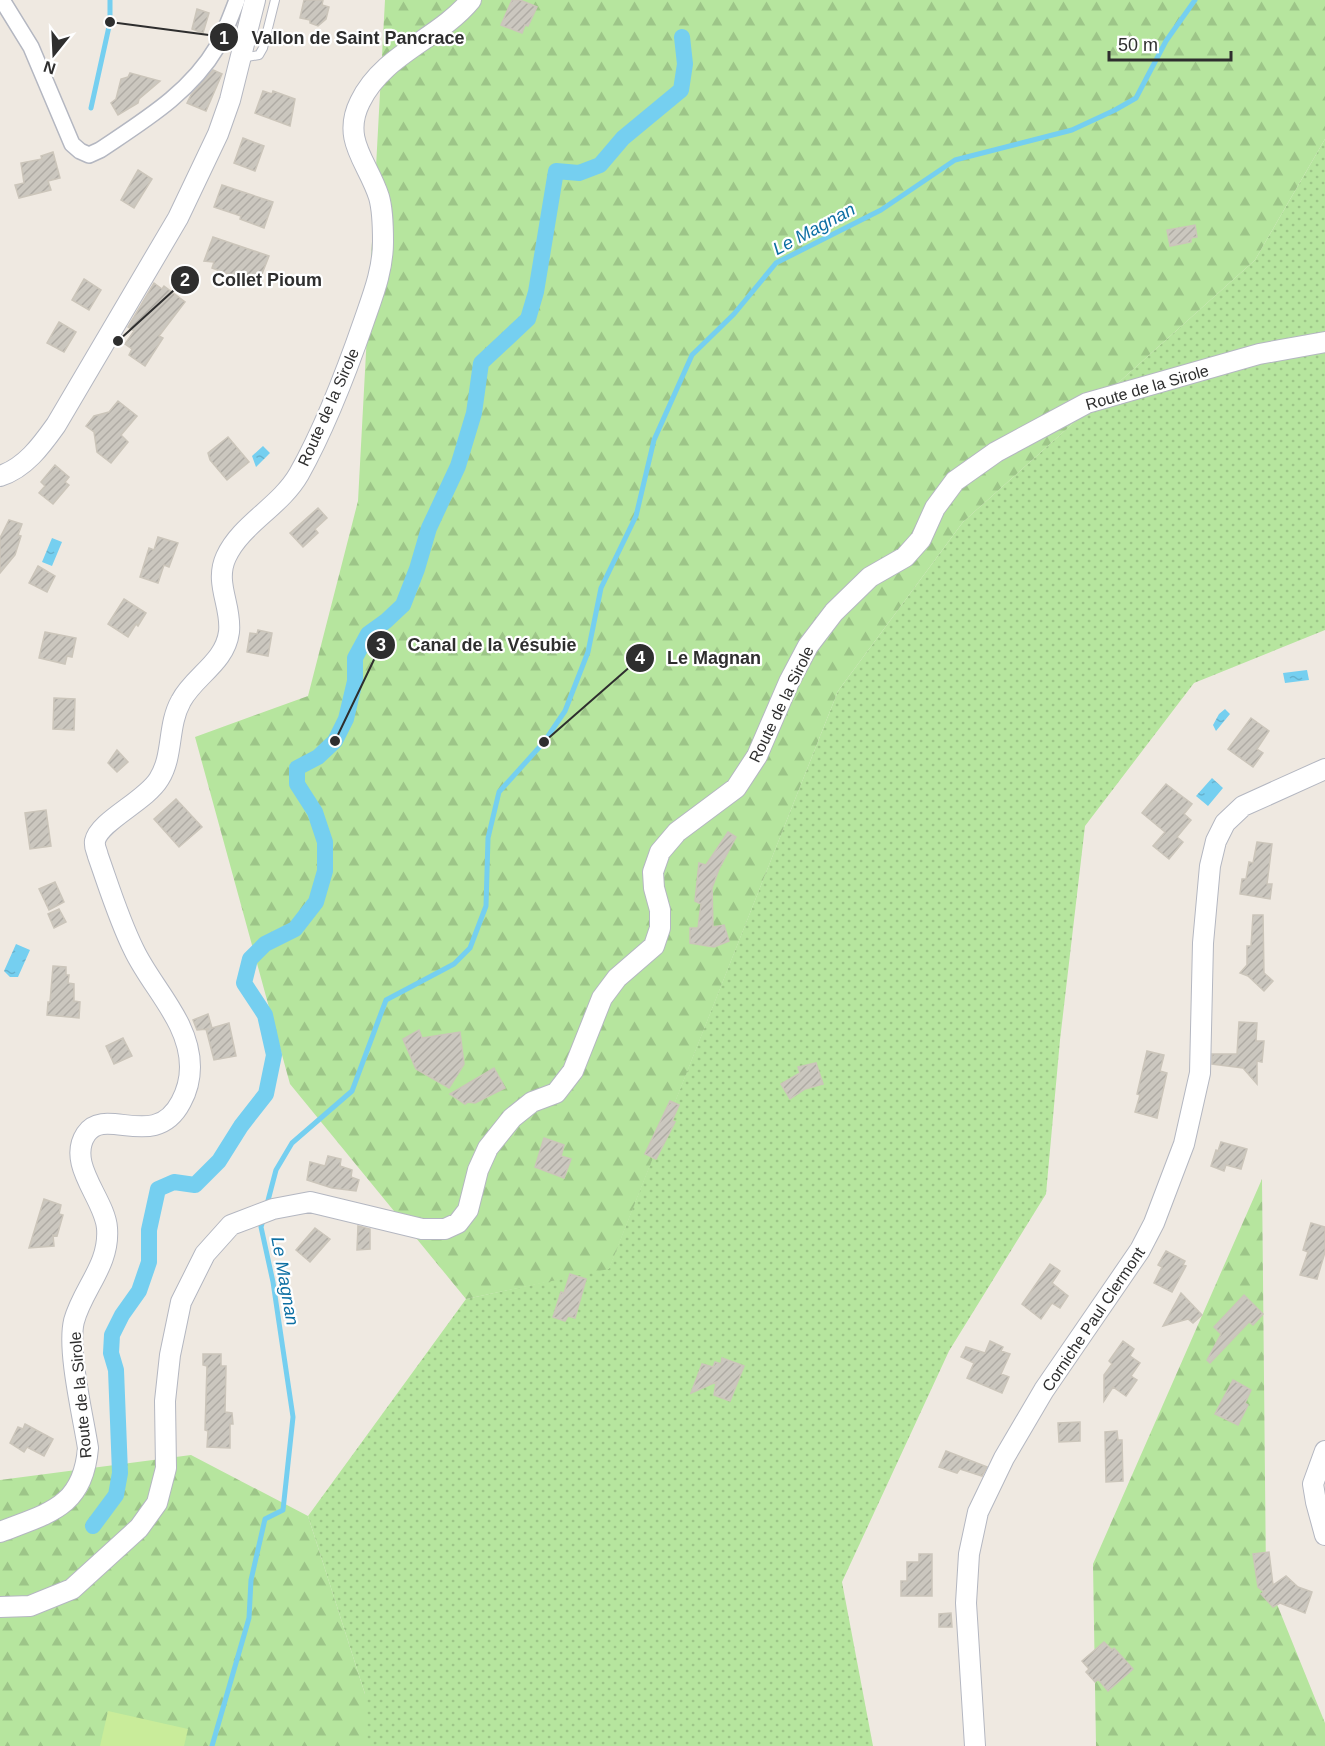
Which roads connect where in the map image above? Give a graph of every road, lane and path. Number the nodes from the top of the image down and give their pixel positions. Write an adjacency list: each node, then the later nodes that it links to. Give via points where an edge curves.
1 (2, 0): 2 (street, via 31,47 72,144 89,155 160,110 184,88 216,49)
2 (237, 0)
3 (255, 0): 6 (street)
4 (275, 0): 6 (lane, via 259,55)
5 (471, 0): 11 (street, Route de la Sirole, via 388,66 359,103 353,137 379,199 383,246 378,278 353,354 297,478 279,501 246,530 224,560 221,577 229,631 226,642 215,662 181,701 160,778 134,805 108,822 95,839 134,950 185,1038 189,1082 178,1108 156,1126 101,1124 86,1134 81,1146 83,1167 107,1225 108,1245 74,1321 73,1354 88,1448 86,1463 77,1487 57,1509)
6 (241, 58): 8 (street, via 218,134 178,218 56,425 36,452)
7 (1325, 342): 13 (street, Route de la Sirole, via 1259,354 1087,403 996,452 955,481 935,508 921,539 905,557 870,577 834,612 808,646 757,756 736,788 686,825 660,852 653,872 660,910 654,946 617,978 602,998 573,1071 556,1093 525,1107 488,1148 468,1210 458,1223 445,1229 422,1229 310,1202 273,1209 231,1225 205,1254 181,1302 165,1401 166,1468 157,1503 139,1528 72,1589 30,1606)
8 (0, 476)
9 (1325, 769): 14 (street, Corniche Paul Clermont, via 1243,806 1225,823 1215,841 1203,943 1200,1073 1184,1144 1140,1250 1044,1390 978,1512 969,1554 966,1602)
10 (1325, 1450): 12 (street, via 1313,1484)
11 (0, 1532)
12 (1325, 1536)
13 (0, 1607)
14 (975, 1746)

